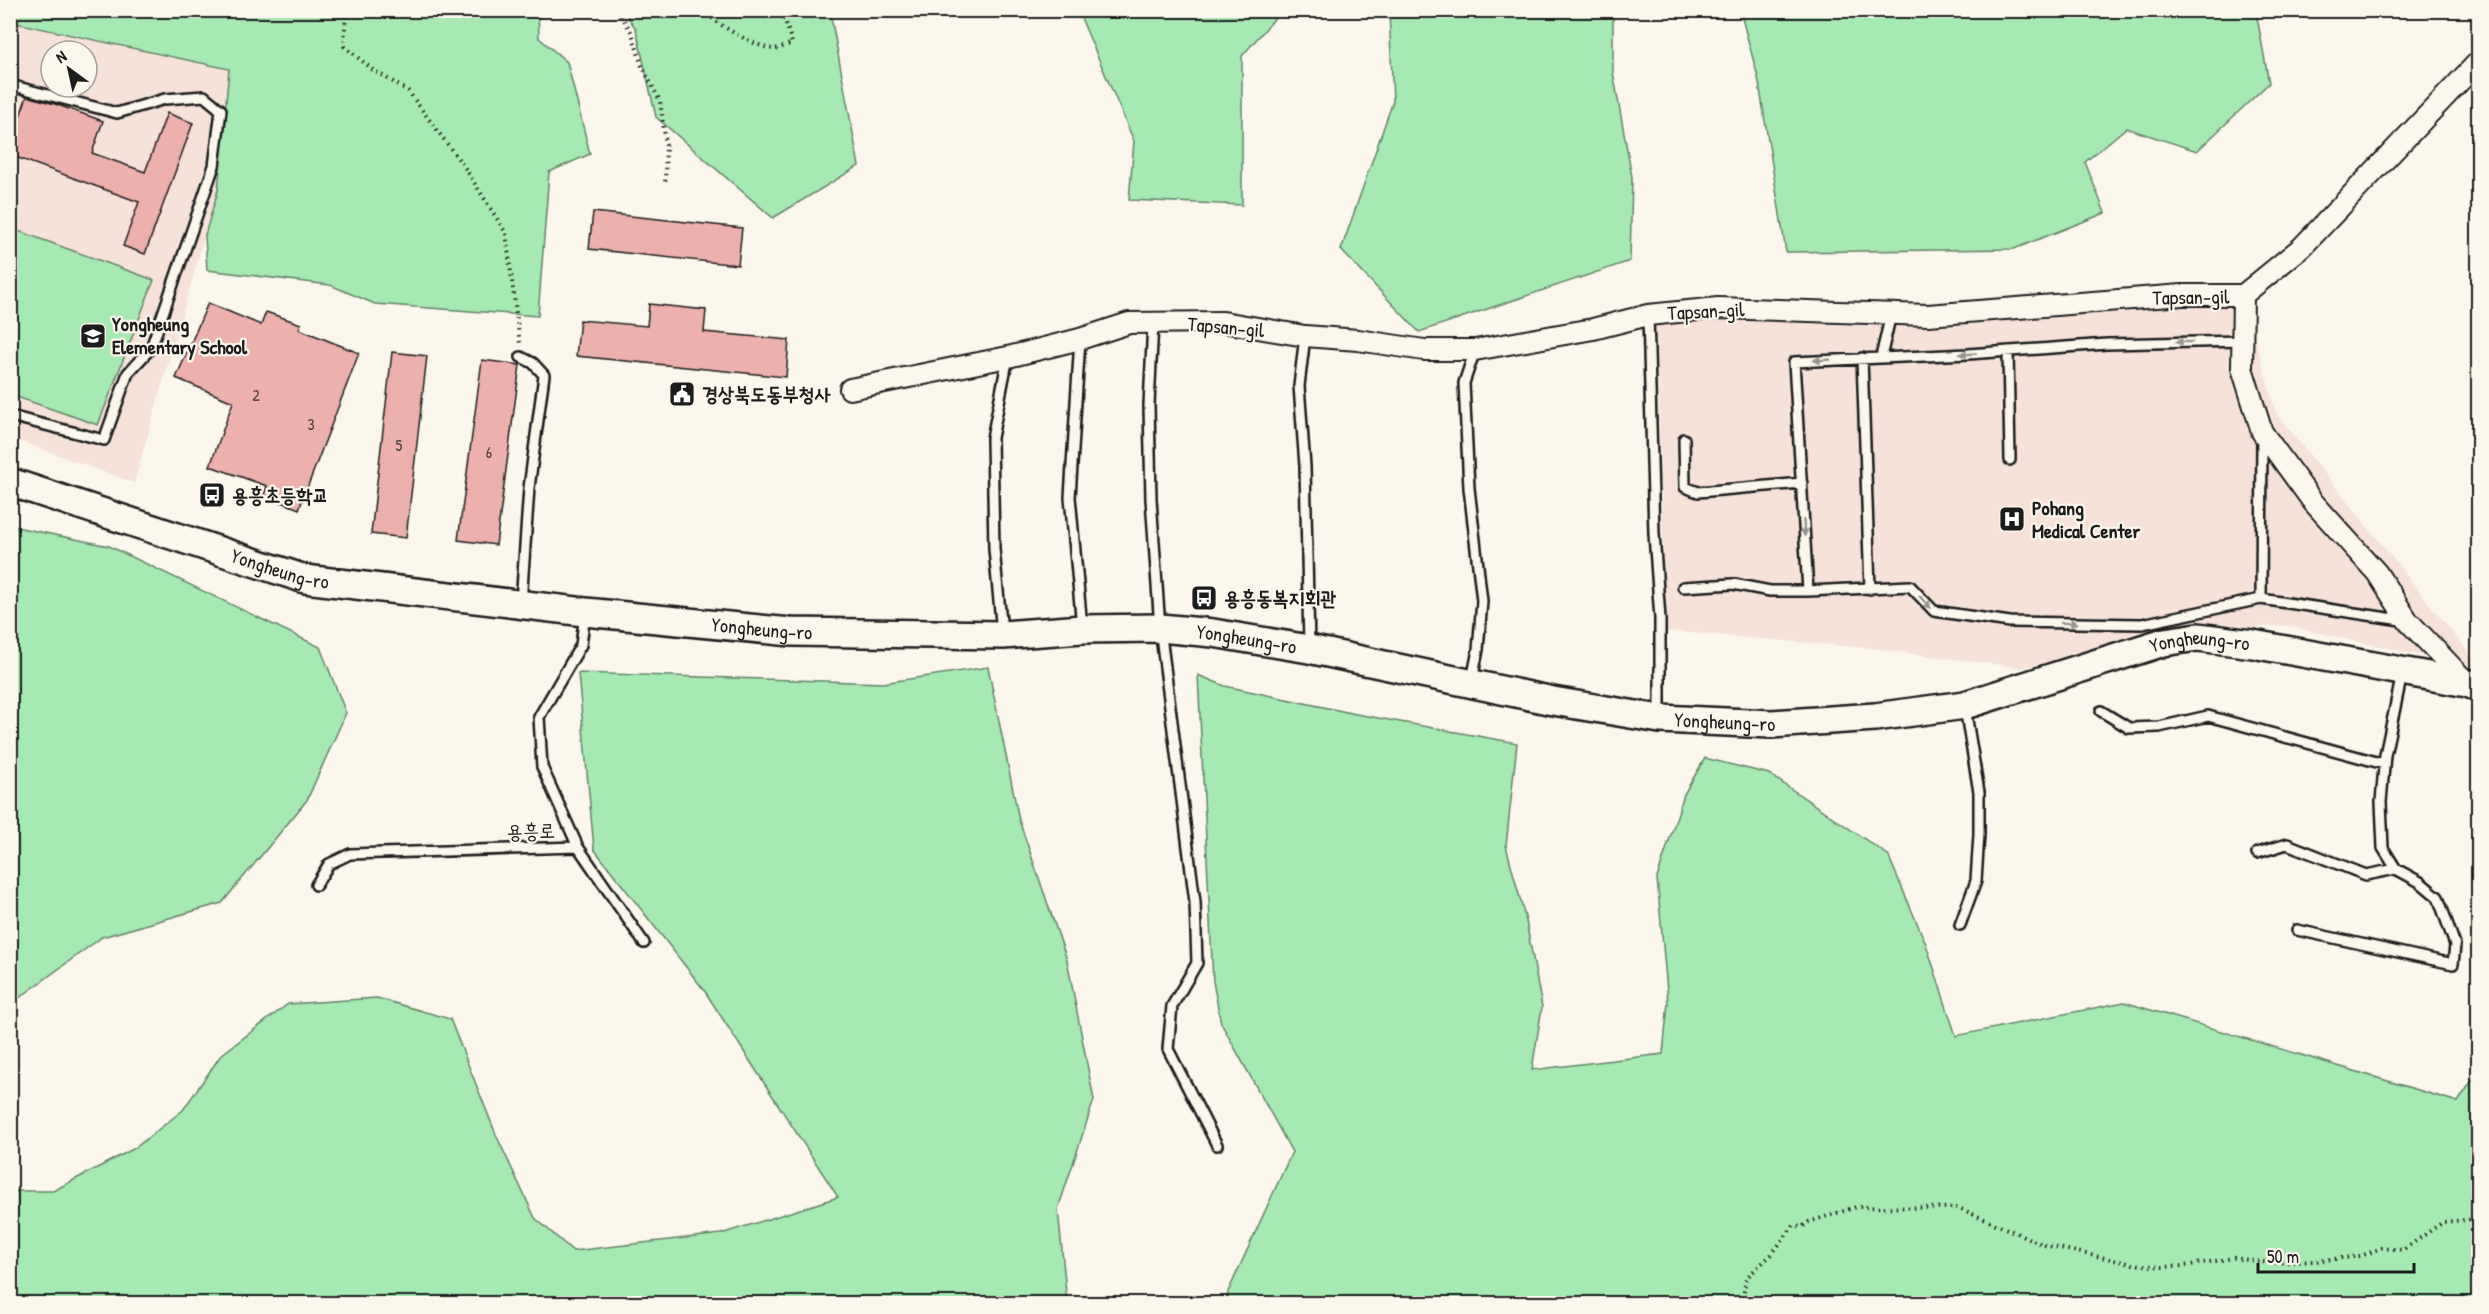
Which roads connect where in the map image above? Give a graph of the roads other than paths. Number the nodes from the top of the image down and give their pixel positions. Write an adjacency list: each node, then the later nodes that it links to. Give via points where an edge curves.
1 (2478, 62): 3 (street, Tapsan-gil, via 2302,247)
2 (10, 86): 17 (lane, via 117,113 165,99 204,96 221,110 214,166 151,348 128,373 104,440)
3 (2243, 296): 4 (street, Tapsan-gil, via 2182,295 1928,315); 9 (street)
4 (1891, 314): 5 (street, Tapsan-gil, via 1718,308); 14 (lane)
5 (1648, 315): 10 (street, Tapsan-gil); 39 (lane)
6 (1152, 322): 7 (street, Tapsan-gil, via 1223,322); 8 (street, Tapsan-gil, via 1130,323); 30 (lane, via 1150,499)
7 (1305, 336): 10 (street, Tapsan-gil, via 1424,350); 33 (lane, via 1299,387)
8 (1080, 339): 13 (street, Tapsan-gil); 31 (lane, via 1070,497)
9 (2242, 341): 11 (lane, one-way to 11); 18 (street, via 2242,368)
10 (1475, 350): 35 (lane, via 1464,383 1469,488 1482,601)
11 (2008, 351): 14 (lane, one-way to 14); 20 (lane)
12 (521, 357): 27 (lane, via 544,375 528,498)
13 (1008, 357): 16 (street, Tapsan-gil); 32 (lane, via 992,438 994,549)
14 (1881, 357): 15 (lane)
15 (1862, 358): 22 (lane, one-way to 22, via 1794,362); 24 (lane)
16 (850, 389)
17 (10, 416)
18 (2262, 432): 26 (lane); 29 (street, via 2313,502 2377,573)
19 (1684, 439): 22 (lane, via 1685,487 1698,492)
20 (2010, 460)
21 (10, 482): 27 (street, Yongheung-ro, via 305,579)
22 (1802, 483): 25 (lane, one-way to 25)
23 (1683, 587): 25 (lane, via 1733,584 1770,591)
24 (1870, 589): 25 (lane); 26 (lane, one-way to 26, via 1910,586 1934,611 2010,622 2142,624)
25 (1808, 591)
26 (2261, 599): 29 (lane)
27 (521, 604): 28 (street, Yongheung-ro)
28 (585, 612): 32 (street, Yongheung-ro, via 792,632); 41 (lane, 용흥로, via 581,645 539,717 542,767)
29 (2408, 621): 36 (street)
30 (1160, 628): 31 (street, Yongheung-ro); 33 (street, Yongheung-ro); 48 (lane, via 1195,902 1197,963 1172,1006 1168,1049)
31 (1082, 629): 32 (street, Yongheung-ro)
32 (1003, 635)
33 (1309, 649): 35 (street, Yongheung-ro)
34 (2402, 672): 36 (street, Yongheung-ro); 37 (street, Yongheung-ro, via 2198,637 2164,642); 40 (lane)
35 (1471, 684): 39 (street, Yongheung-ro)
36 (2472, 685)
37 (1965, 705): 39 (street, Yongheung-ro, via 1875,717 1771,724); 45 (lane, via 1979,792 1976,881)
38 (2101, 711): 40 (lane, via 2129,728 2176,724 2208,716)
39 (1660, 719)
40 (2384, 764): 43 (lane, via 2384,848)
41 (578, 847): 44 (lane, 용흥로, via 350,854 329,864); 47 (lane)
42 (2257, 853): 43 (lane, via 2287,844 2366,875)
43 (2396, 869): 46 (lane, via 2438,897 2455,945 2453,964)
44 (316, 885)
45 (1960, 925)
46 (2296, 930)
47 (644, 943)
48 (1217, 1145)

